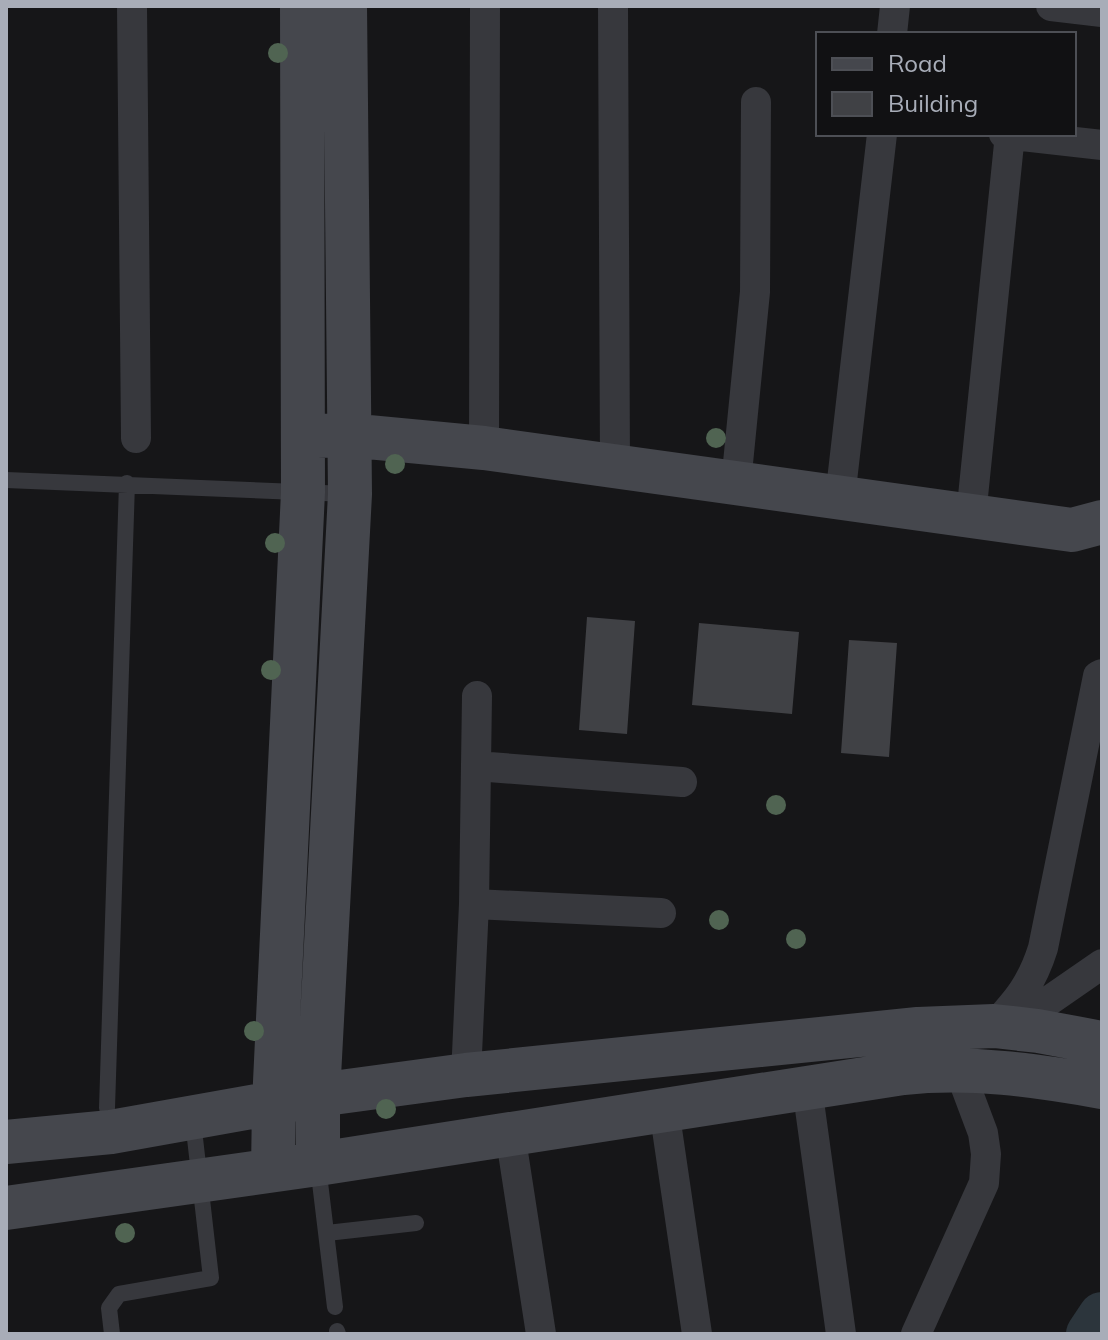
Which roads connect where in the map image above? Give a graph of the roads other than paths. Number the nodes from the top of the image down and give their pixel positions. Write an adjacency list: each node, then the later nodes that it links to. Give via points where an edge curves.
1 (132, 6): 17 (street)
2 (302, 6): 16 (street)
3 (345, 6): 15 (street)
4 (485, 6): 18 (street)
5 (613, 6): 19 (street)
6 (895, 6): 9 (street)
7 (1051, 6): 8 (street)
8 (1102, 12)
9 (892, 32)
10 (756, 102): 22 (street, via 755,292)
11 (882, 136): 25 (street)
12 (1007, 136): 26 (street)
13 (1024, 136): 14 (street)
14 (1102, 145)
15 (347, 435): 16 (street); 18 (street); 24 (street)
16 (303, 436): 23 (street)
17 (136, 438)
18 (484, 448): 19 (street)
19 (615, 467): 22 (street)
20 (6, 480): 21 (lane)
21 (127, 483): 23 (lane); 43 (lane)
22 (736, 483): 25 (street)
23 (303, 492): 24 (lane); 42 (street)
24 (350, 494): 41 (street)
25 (840, 498): 26 (street)
26 (971, 516): 27 (street, via 1072,530)
27 (1102, 522)
28 (1102, 674): 35 (street, via 1043,948)
29 (477, 696): 30 (street)
30 (476, 766): 31 (street); 32 (street)
31 (682, 782)
32 (474, 904): 33 (street); 38 (street)
33 (661, 913)
34 (1102, 964): 35 (street)
35 (1014, 1029): 36 (street); 38 (street, via 918,1029)
36 (1102, 1043)
37 (959, 1069): 39 (street); 40 (street); 59 (street, via 983,1133 984,1183)
38 (466, 1075): 41 (street)
39 (807, 1087): 44 (street); 58 (street)
40 (1102, 1087)
41 (318, 1095): 42 (street); 48 (street)
42 (274, 1103): 45 (street); 49 (street)
43 (107, 1108)
44 (664, 1109): 46 (street); 57 (street)
45 (193, 1118): 47 (street); 50 (lane)
46 (510, 1133): 48 (street); 56 (street)
47 (6, 1142)
48 (318, 1164): 49 (street); 53 (lane)
49 (273, 1170): 50 (street)
50 (199, 1181): 51 (street); 55 (lane, via 211,1278 119,1294 109,1308)
51 (6, 1208)
52 (416, 1223): 53 (lane)
53 (327, 1233): 54 (lane)
54 (335, 1307)
55 (112, 1334)
56 (541, 1334)
57 (697, 1334)
58 (841, 1334)
59 (916, 1334)

